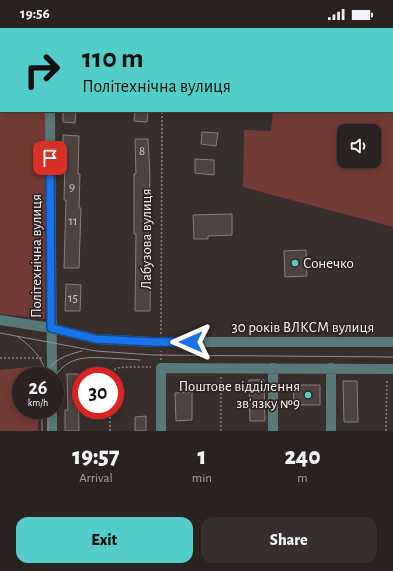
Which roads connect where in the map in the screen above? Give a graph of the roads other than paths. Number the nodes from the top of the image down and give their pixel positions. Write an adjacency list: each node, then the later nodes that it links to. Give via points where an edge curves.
1 (50, 112): 3 (street, Політехнічна вулиця)
2 (0, 320): 3 (street, 30 років ВЛКСМ вулиця)
3 (51, 328): 4 (street, 30 років ВЛКСМ вулиця, via 96,339 161,342); 5 (street, Політехнічна вулиця)
4 (393, 342)
5 (52, 367)
6 (273, 368): 7 (street); 11 (street, via 161,368); 12 (street)
7 (331, 368): 8 (street); 13 (street)
8 (390, 369)
9 (52, 419): 10 (street)
10 (52, 431)
11 (161, 431)
12 (273, 431)
13 (331, 431)

